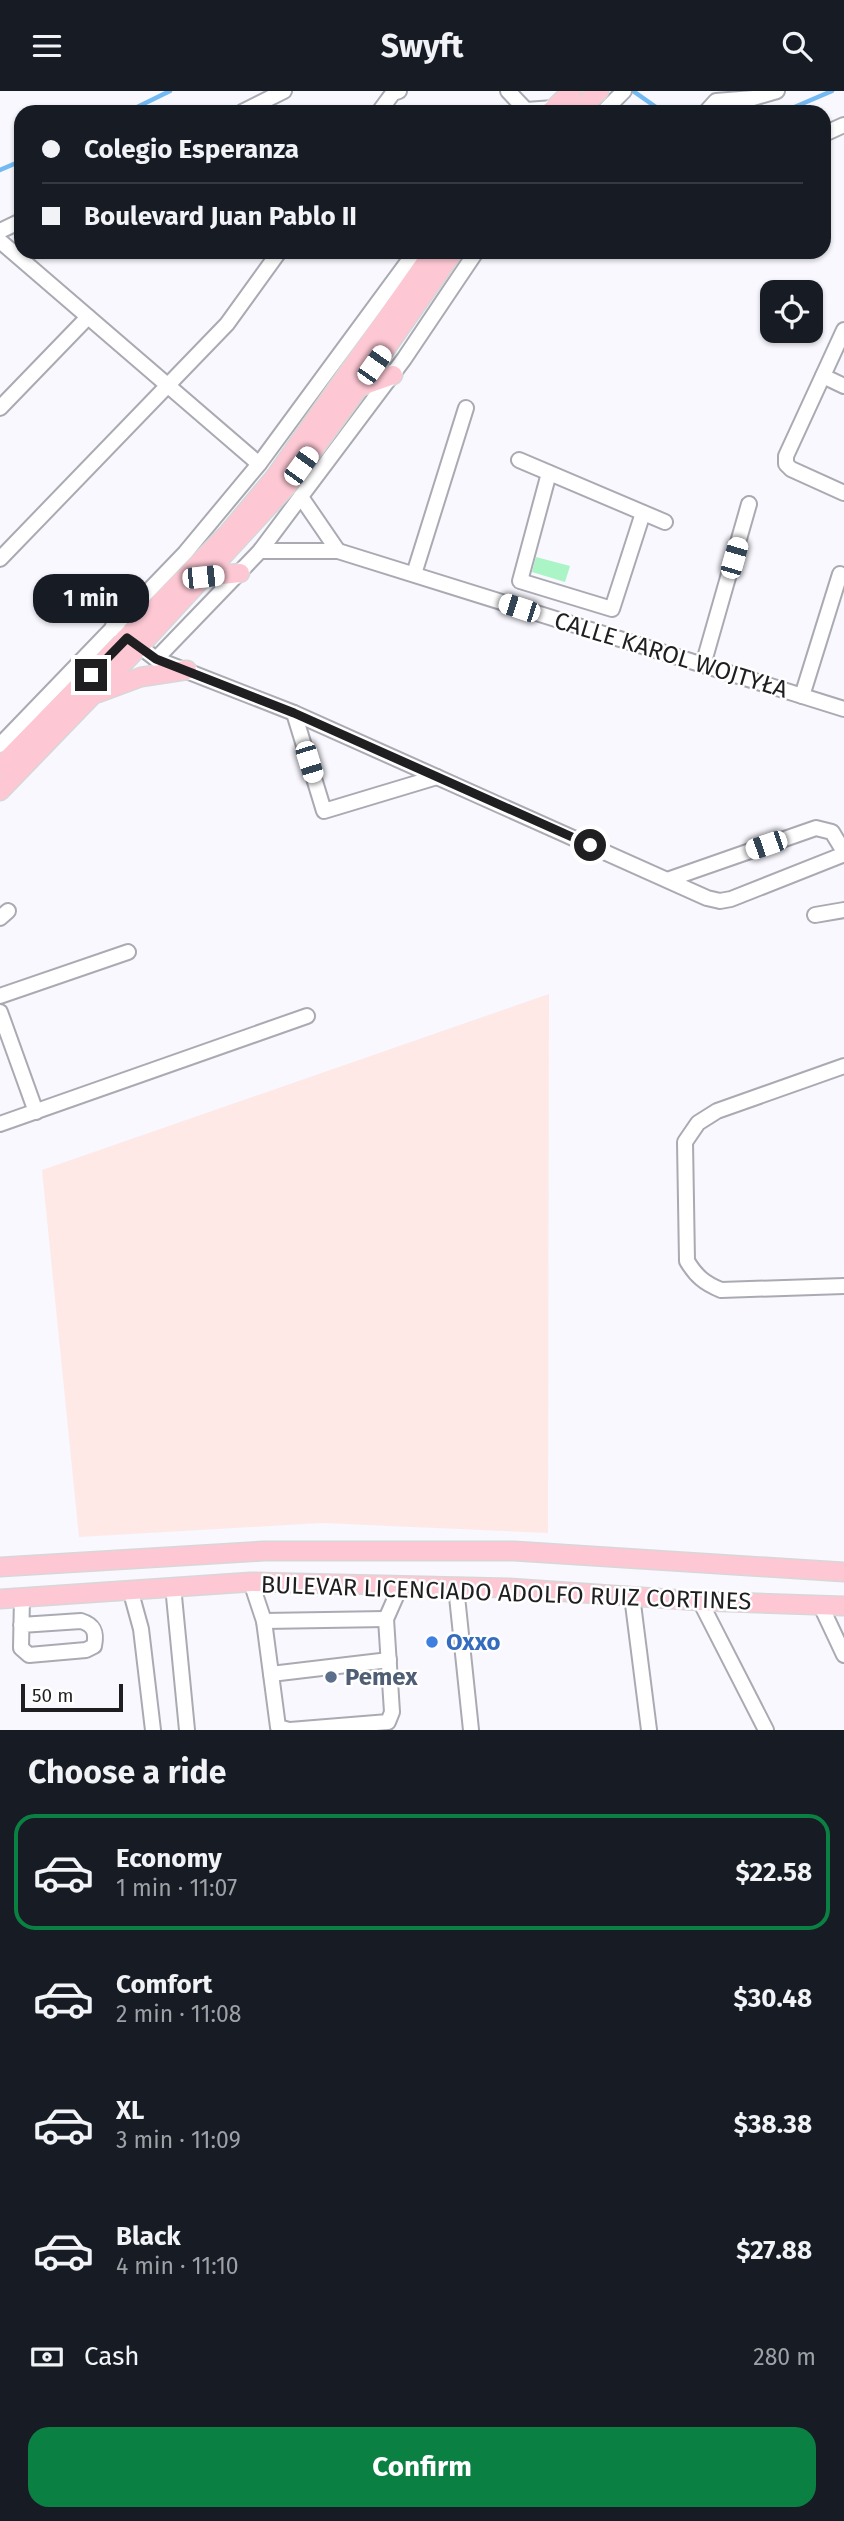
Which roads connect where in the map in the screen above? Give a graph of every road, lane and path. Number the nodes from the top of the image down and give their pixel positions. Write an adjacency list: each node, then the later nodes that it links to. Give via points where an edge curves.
1 (284, 91): 7 (street)
2 (399, 91): 8 (street)
3 (508, 91): 9 (street)
4 (572, 91): 10 (main road)
5 (624, 91): 11 (street)
6 (777, 91): 12 (street)
7 (256, 105)
8 (384, 105)
9 (520, 105)
10 (557, 105)
11 (610, 105)
12 (720, 105)
13 (0, 241): 14 (street)
14 (14, 253)
15 (21, 259): 21 (street)
16 (274, 259): 25 (street, via 227,324)
17 (410, 259): 31 (street)
18 (428, 259): 49 (main road, via 275,477 229,532)
19 (448, 259): 27 (main road)
20 (471, 259): 23 (street)
21 (88, 317): 25 (street); 28 (street)
22 (844, 330): 24 (street)
23 (393, 375): 27 (main road); 34 (street)
24 (823, 376): 26 (street); 33 (street, via 786,464)
25 (168, 386): 31 (street); 40 (street)
26 (844, 386)
27 (359, 387): 44 (main road, via 286,486)
28 (0, 408)
29 (466, 408): 42 (street)
30 (519, 460): 32 (street)
31 (259, 464): 49 (street, via 185,553)
32 (549, 473): 36 (street); 45 (street, via 520,581)
33 (844, 493)
34 (301, 497): 38 (street); 39 (street)
35 (749, 504): 51 (street)
36 (643, 513): 37 (street); 46 (street, via 612,609)
37 (665, 522)
38 (260, 551): 39 (street, CALLE KAROL WOJTYŁA); 41 (street)
39 (338, 551): 42 (street, CALLE KAROL WOJTYŁA)
40 (0, 559)
41 (240, 573): 44 (main road); 50 (street)
42 (414, 574): 47 (street, CALLE KAROL WOJTYŁA)
43 (840, 574): 54 (street)
44 (203, 577): 49 (main road)
45 (553, 591): 46 (street); 47 (street)
46 (578, 599): 48 (street)
47 (546, 616): 48 (street, CALLE KAROL WOJTYŁA)
48 (570, 624): 51 (street, CALLE KAROL WOJTYŁA)
49 (126, 637): 50 (street); 53 (main road); 57 (street); 58 (main road)
50 (156, 659): 52 (street)
51 (703, 665): 54 (street, CALLE KAROL WOJTYŁA)
52 (187, 670): 53 (main road, via 141,677); 56 (street)
53 (91, 696): 60 (main road)
54 (802, 696): 55 (street, CALLE KAROL WOJTYŁA)
55 (844, 709)
56 (294, 713): 59 (street); 59 (street, via 324,811)
57 (0, 745)
58 (0, 767)
59 (437, 777): 61 (street)
60 (0, 790)
61 (667, 880): 61 (street, via 720,901 843,851 832,832 816,828)
62 (844, 910): 63 (street)
63 (815, 915)
64 (128, 952): 65 (street)
65 (0, 996)
66 (0, 1012): 69 (street)
67 (307, 1016): 69 (street)
68 (844, 1066): 71 (street, via 717,1111 698,1123 685,1142 687,1261 695,1275 721,1290)
69 (36, 1112): 70 (street)
70 (0, 1124)
71 (844, 1286)
72 (21, 1565): 73 (main road, BULEVAR LICENCIADO ADOLFO RUIZ CORTINES); 74 (main road, BULEVAR LICENCIADO ADOLFO RUIZ CORTINES, via 264,1551 514,1551); 81 (main road)
73 (0, 1567)
74 (844, 1572)
75 (251, 1582): 76 (main road, BULEVAR LICENCIADO ADOLFO RUIZ CORTINES); 77 (main road, BULEVAR LICENCIADO ADOLFO RUIZ CORTINES); 86 (street)
76 (401, 1585): 78 (main road, BULEVAR LICENCIADO ADOLFO RUIZ CORTINES); 85 (street)
77 (173, 1586): 79 (main road, BULEVAR LICENCIADO ADOLFO RUIZ CORTINES); 92 (street)
78 (456, 1587): 80 (main road, BULEVAR LICENCIADO ADOLFO RUIZ CORTINES); 94 (street)
79 (130, 1589): 81 (main road, BULEVAR LICENCIADO ADOLFO RUIZ CORTINES); 91 (street, via 141,1629)
80 (632, 1596): 82 (main road, BULEVAR LICENCIADO ADOLFO RUIZ CORTINES); 95 (street)
81 (13, 1598): 87 (street)
82 (700, 1601): 83 (main road, BULEVAR LICENCIADO ADOLFO RUIZ CORTINES); 96 (street)
83 (820, 1604): 84 (main road, BULEVAR LICENCIADO ADOLFO RUIZ CORTINES); 88 (street)
84 (844, 1606)
85 (386, 1619): 86 (street); 89 (street)
86 (264, 1621): 90 (street)
87 (21, 1625): 87 (street, via 21,1648 29,1655 86,1650 95,1639 94,1629 81,1621)
88 (844, 1655)
89 (389, 1660): 90 (street); 93 (street, via 392,1712 388,1722)
90 (271, 1674): 93 (street, via 278,1727)
91 (153, 1730)
92 (187, 1730)
93 (289, 1730)
94 (471, 1730)
95 (649, 1730)
96 (766, 1730)

